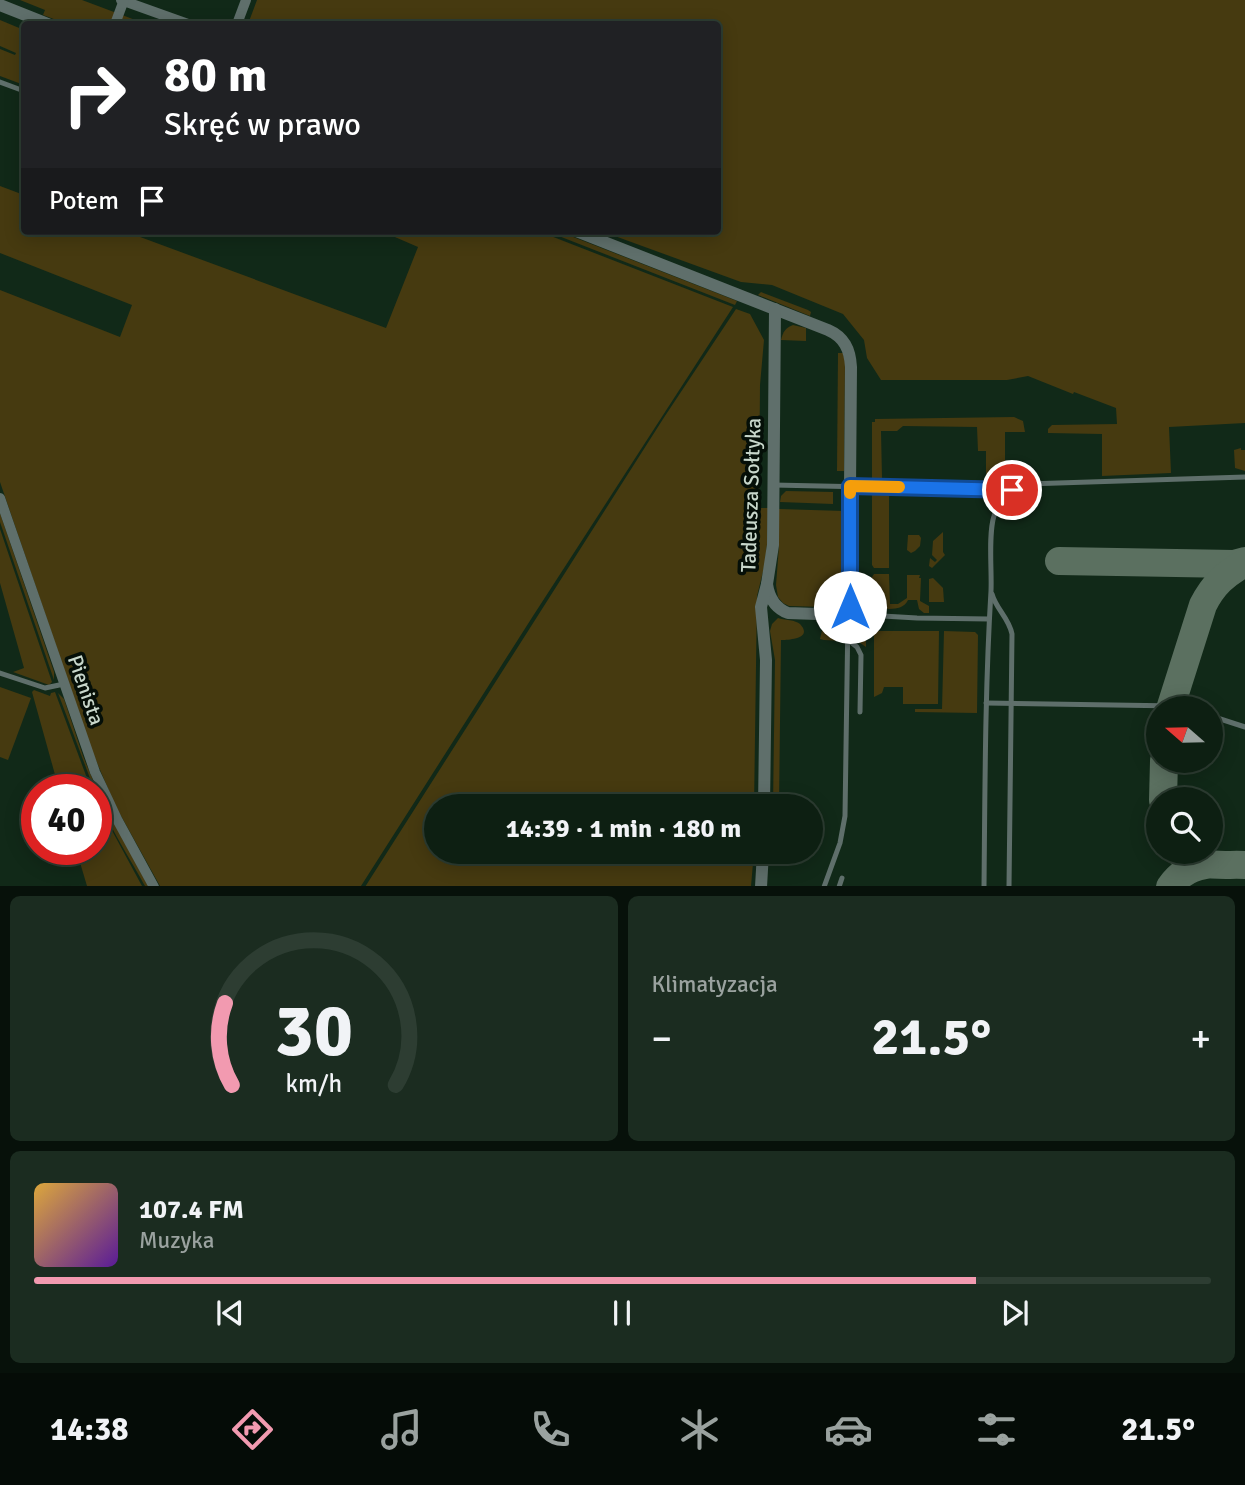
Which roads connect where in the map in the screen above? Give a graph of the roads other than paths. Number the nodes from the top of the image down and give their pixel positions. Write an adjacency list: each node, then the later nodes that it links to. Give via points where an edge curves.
1 (123, 0): 5 (street); 6 (street)
2 (246, 0): 7 (street)
3 (0, 5): 4 (street)
4 (40, 21)
5 (116, 21)
6 (180, 21)
7 (238, 21)
8 (0, 82): 9 (lane)
9 (21, 90)
10 (586, 235): 11 (street)
11 (775, 309): 13 (street, Tadeusza Sołtyka); 14 (street, via 834,333 848,348)
12 (1245, 477): 15 (lane, via 1027,484)
13 (774, 485): 14 (lane); 17 (street, Tadeusza Sołtyka)
14 (850, 486): 15 (lane); 20 (street)
15 (1012, 490): 18 (lane, via 993,517)
16 (0, 498): 25 (street, Pienista)
17 (767, 584): 19 (street, via 769,596); 22 (street, Tadeusza Sołtyka, via 761,607)
18 (991, 590): 21 (lane); 27 (lane, via 1011,629)
19 (784, 611): 20 (street); 22 (street, via 769,622)
20 (848, 614): 21 (lane); 23 (lane)
21 (989, 619): 26 (lane)
22 (764, 637): 32 (street, Tadeusza Sołtyka)
23 (847, 639): 29 (lane, via 861,655); 37 (lane, via 845,816)
24 (0, 673): 25 (lane, via 45,688)
25 (64, 684): 35 (street, Pienista, via 98,780)
26 (986, 703): 27 (lane); 39 (lane)
27 (1011, 703): 28 (lane); 40 (lane)
28 (1146, 705)
29 (860, 712)
30 (1223, 720): 31 (lane)
31 (1245, 727)
32 (764, 794)
33 (762, 864): 36 (street)
34 (842, 878): 38 (lane)
35 (153, 886)
36 (761, 886)
37 (824, 886)
38 (839, 886)
39 (984, 886)
40 (1009, 886)

